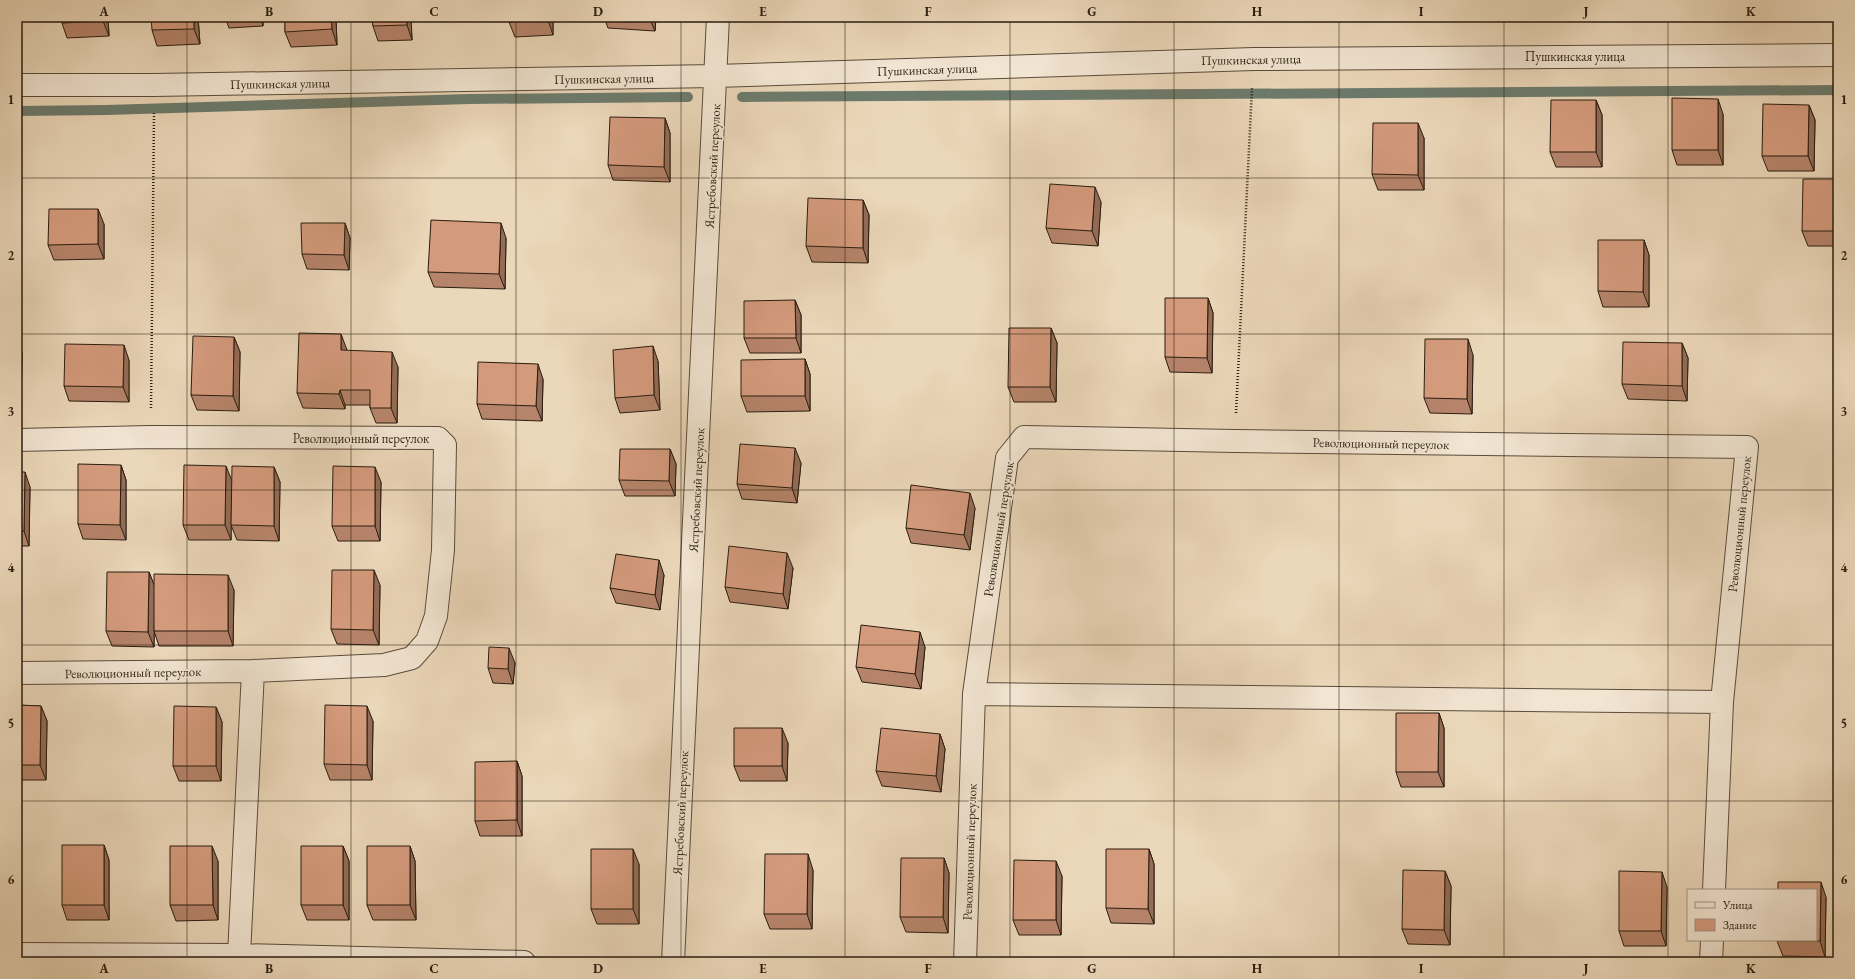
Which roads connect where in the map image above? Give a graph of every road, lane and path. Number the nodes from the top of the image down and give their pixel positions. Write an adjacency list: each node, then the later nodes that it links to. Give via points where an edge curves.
1 (718, 17): 4 (street, Ястребовский переулок)
2 (1838, 55): 3 (street, Пушкинская улица)
3 (1254, 59): 4 (street, Пушкинская улица); 9 (path)
4 (716, 76): 6 (street, Пушкинская улица); 20 (street, Ястребовский переулок)
5 (17, 85): 6 (street, Пушкинская улица)
6 (154, 85): 7 (path)
7 (150, 437): 8 (street, Революционный переулок); 10 (street, Революционный переулок, via 438,438 445,445 443,550 436,616 427,642 412,658 384,665)
8 (17, 440)
9 (1235, 441): 12 (street, Революционный переулок, via 1024,437 1007,458); 13 (street, Революционный переулок, via 1747,447)
10 (253, 671): 11 (street, Революционный переулок); 17 (street)
11 (17, 673)
12 (974, 694): 13 (street); 21 (street, Революционный переулок)
13 (1722, 702): 14 (street, Революционный переулок)
14 (1714, 889)
15 (1712, 941): 22 (street)
16 (17, 954): 17 (street)
17 (239, 955): 18 (street)
18 (404, 961): 19 (street)
19 (524, 962)
20 (673, 962)
21 (966, 962)
22 (1711, 962)

